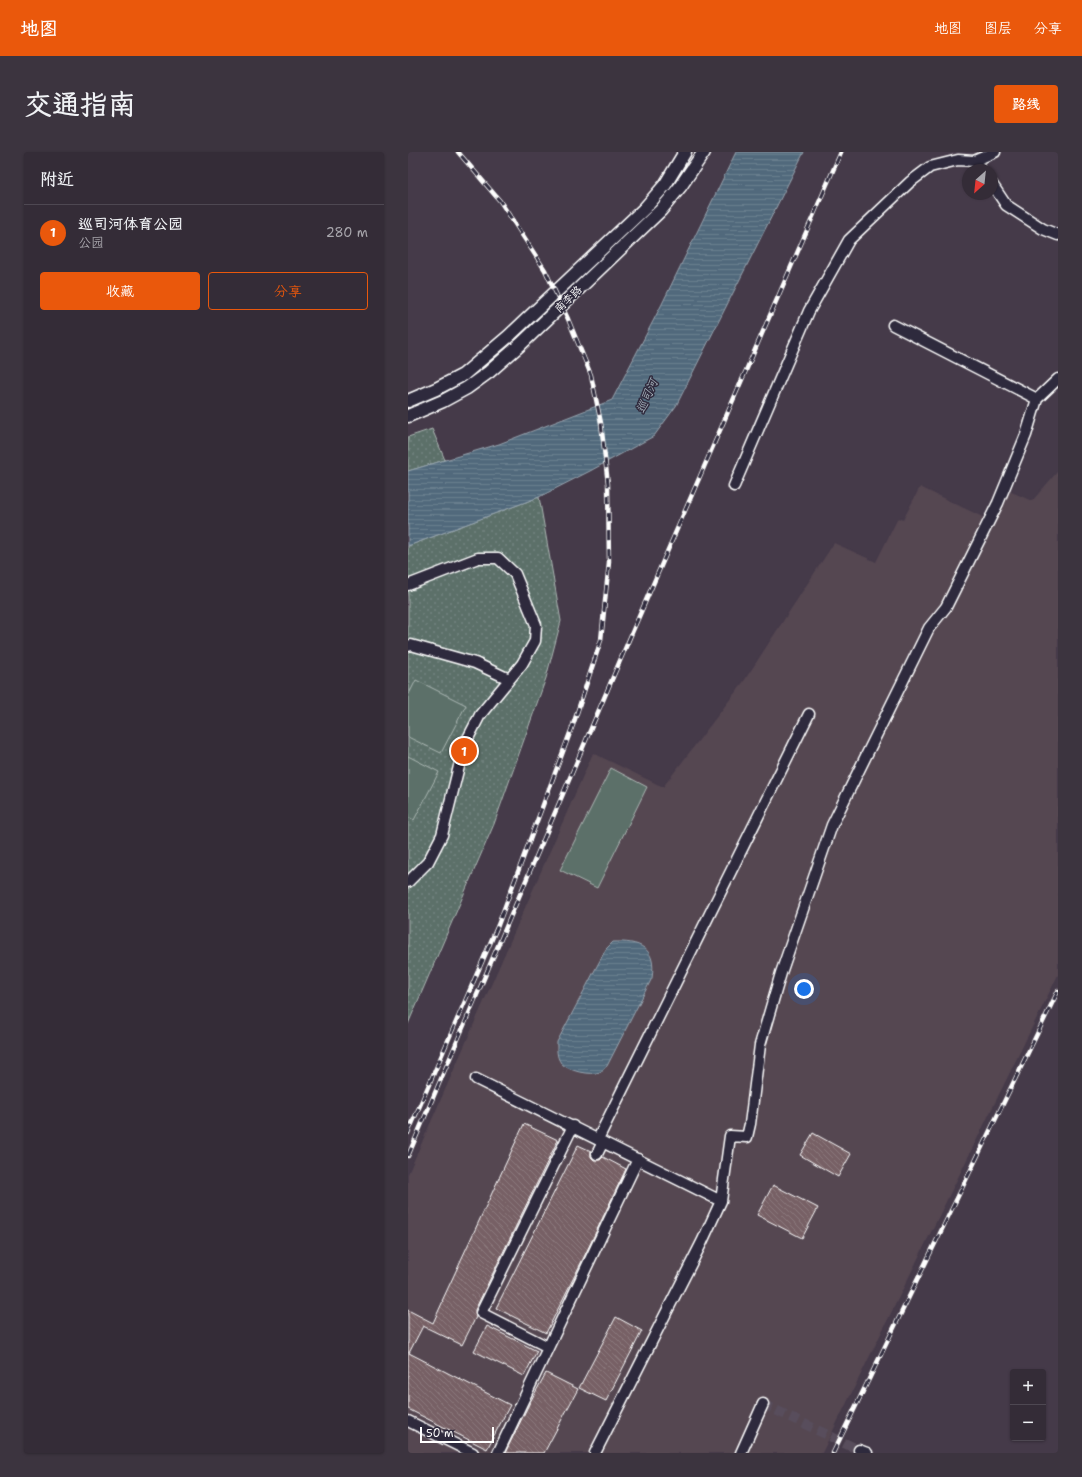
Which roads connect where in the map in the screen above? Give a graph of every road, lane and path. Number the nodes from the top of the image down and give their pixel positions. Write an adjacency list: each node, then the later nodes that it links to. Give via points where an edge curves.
1 (685, 152): 11 (main road, 南李路, via 665,185 645,208 509,336 463,374)
2 (704, 152): 12 (main road, 南李路, via 661,210 489,372 467,388)
3 (995, 152): 4 (street)
4 (974, 161): 5 (street); 13 (street, via 958,160 930,167 910,182 849,240 809,311)
5 (976, 164)
6 (998, 193): 7 (street, via 1006,205 1043,229)
7 (1058, 235)
8 (893, 325): 10 (street)
9 (1058, 379): 10 (street)
10 (1037, 399): 24 (street, via 1026,435 998,503 946,607 929,628 832,825 781,973 760,1045 747,1136 730,1136)
11 (408, 401)
12 (408, 416)
13 (734, 486)
14 (408, 585): 16 (street, via 478,558 498,558 515,574 536,625 535,641)
15 (408, 646): 16 (street, via 475,663)
16 (510, 680): 18 (street, via 480,715 464,746 442,835 428,862)
17 (809, 714): 21 (street)
18 (408, 882)
19 (476, 1079): 20 (street)
20 (573, 1126): 21 (street); 25 (street, via 481,1313)
21 (601, 1141): 22 (street); 23 (street)
22 (597, 1154)
23 (638, 1159): 24 (street); 25 (street)
24 (721, 1201): 30 (street)
25 (548, 1347): 29 (street)
26 (763, 1404): 31 (street)
27 (408, 1421): 28 (street)
28 (473, 1453)
29 (498, 1453)
30 (595, 1453)
31 (741, 1453)

